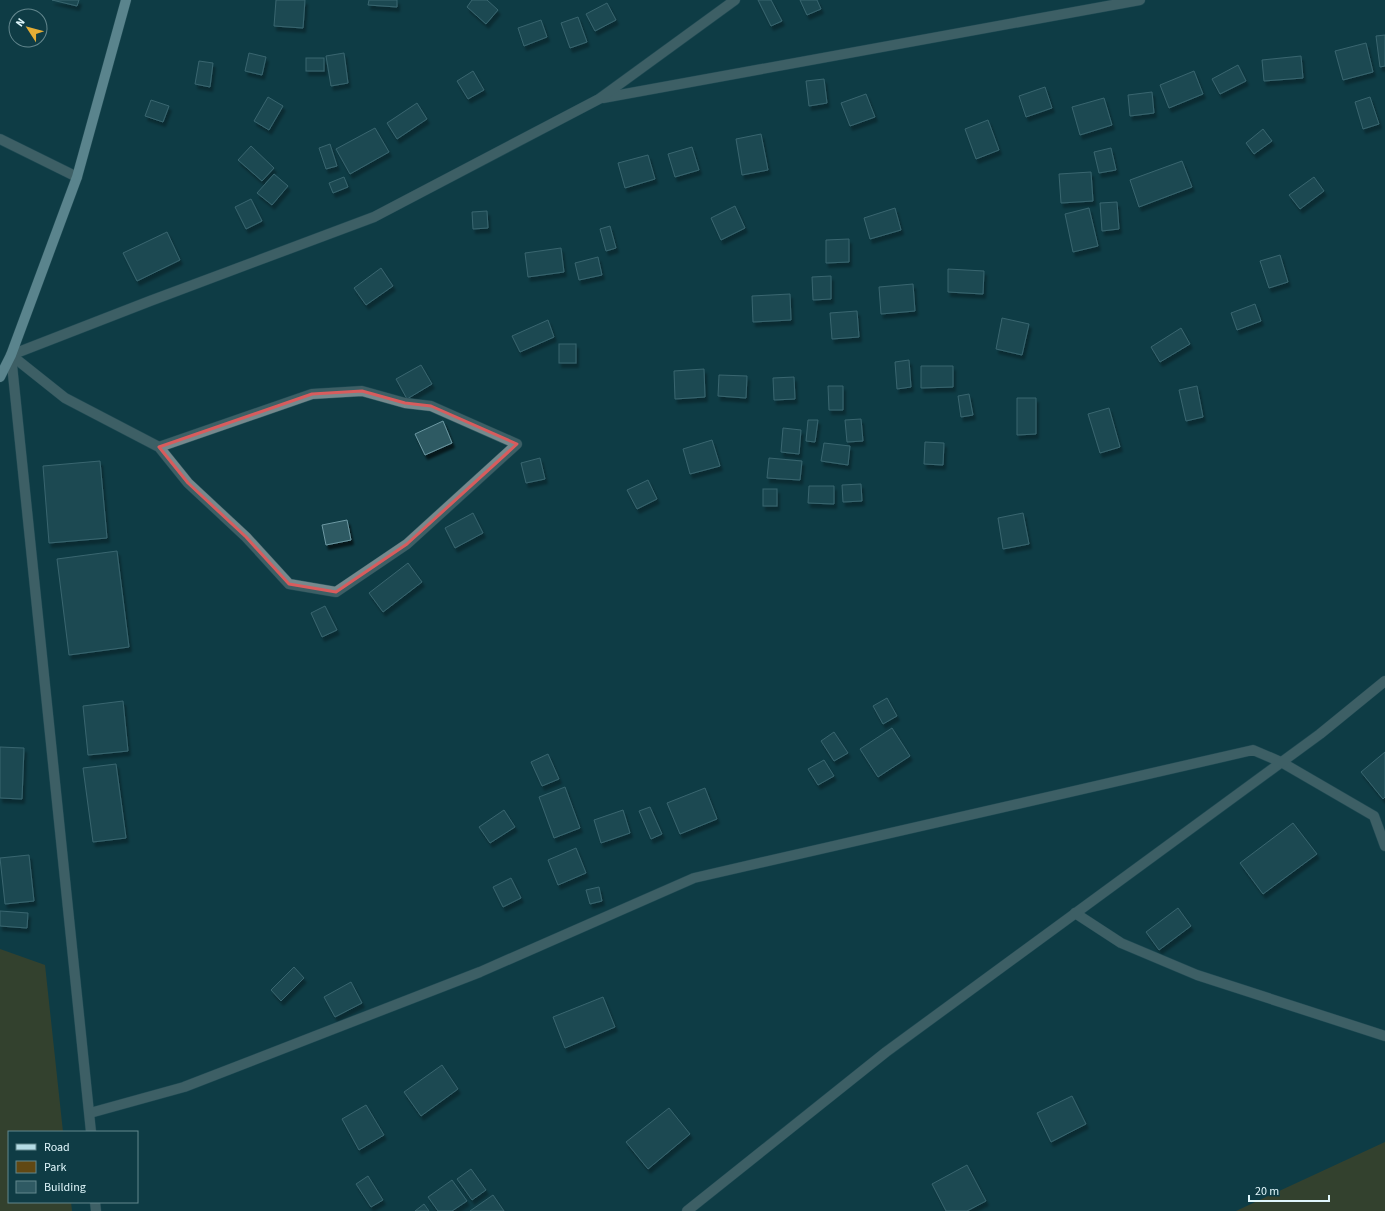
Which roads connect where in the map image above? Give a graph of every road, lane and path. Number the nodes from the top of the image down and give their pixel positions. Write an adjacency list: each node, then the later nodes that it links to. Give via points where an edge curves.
1 (126, 0): 6 (main road)
2 (735, 0): 4 (street)
3 (1140, 0): 4 (street)
4 (599, 99): 7 (street, via 374,217)
5 (0, 139): 6 (street)
6 (77, 177): 7 (main road)
7 (11, 356): 8 (main road); 9 (street, via 65,398); 15 (street)
8 (0, 377)
9 (159, 447): 9 (street, via 188,484 246,537 289,584 336,592 407,544 518,444 431,406 405,403 362,391 312,394)
10 (1385, 681): 11 (street)
11 (1281, 762): 12 (street, via 1374,816); 13 (street); 15 (street, via 1254,750 694,878 480,972 184,1087)
12 (1385, 846)
13 (1075, 913): 14 (street, via 1121,943 1197,974); 17 (street, via 886,1052)
14 (1385, 1036)
15 (90, 1113): 16 (street)
16 (91, 1131)
17 (687, 1211)

